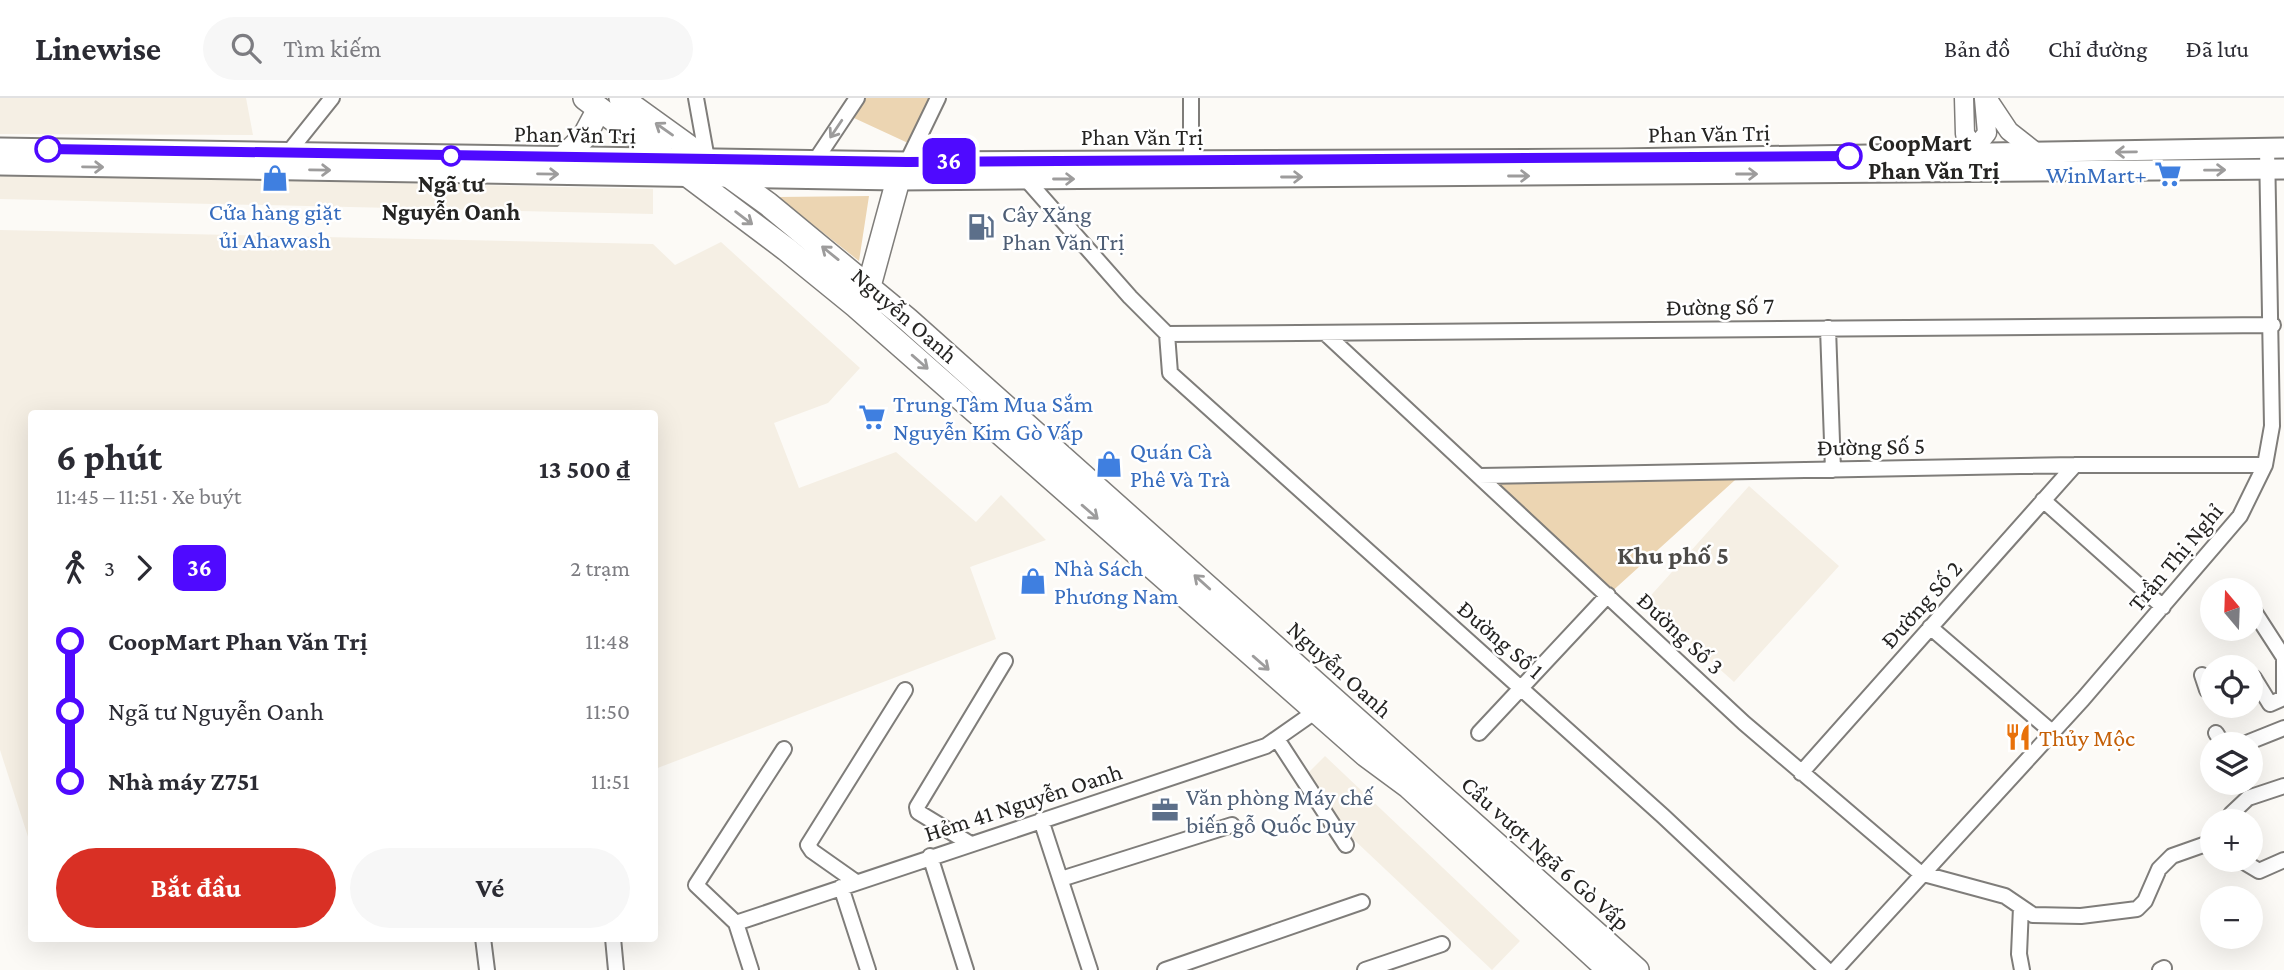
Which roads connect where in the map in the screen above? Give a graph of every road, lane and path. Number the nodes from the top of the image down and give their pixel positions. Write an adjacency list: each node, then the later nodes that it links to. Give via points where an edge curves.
1 (332, 98): 18 (street)
2 (621, 98): 15 (main road, Nguyễn Oanh, one-way to 2)
3 (696, 98): 15 (street)
4 (857, 98): 17 (street, one-way to 17)
5 (938, 98): 22 (street)
6 (1191, 98): 20 (street)
7 (1964, 98): 14 (street, via 1965,134)
8 (1986, 98): 12 (street, via 2009,131); 14 (street, via 1987,133)
9 (592, 104): 13 (main road, via 584,137); 16 (main road, Nguyễn Oanh)
10 (0, 148): 18 (main road, Phan Văn Trị)
11 (2276, 148): 12 (main road, Phan Văn Trị, one-way to 12); 21 (street, Trần Thị Nghỉ)
12 (2037, 153): 14 (main road, Phan Văn Trị)
13 (563, 158): 16 (main road, Phan Văn Trị); 18 (main road, Phan Văn Trị)
14 (1975, 158): 20 (main road, Phan Văn Trị); 21 (main road, Phan Văn Trị, one-way to 21)
15 (707, 159): 16 (main road, Phan Văn Trị); 17 (main road, Phan Văn Trị); 24 (main road, Nguyễn Oanh)
16 (667, 160): 23 (main road, Nguyễn Oanh)
17 (815, 161): 22 (main road, Phan Văn Trị)
18 (283, 162): 19 (main road, Phan Văn Trị, one-way to 18); 23 (main road, Phan Văn Trị, one-way to 23)
19 (0, 165)
20 (1191, 169): 22 (main road, Phan Văn Trị); 25 (main road, Phan Văn Trị, one-way to 20)
21 (2276, 170): 26 (street, Trần Thị Nghỉ)
22 (903, 171): 24 (main road, Phan Văn Trị); 25 (main road, Phan Văn Trị); 27 (main road)
23 (689, 177): 24 (main road, Phan Văn Trị); 47 (main road, Nguyễn Oanh, one-way to 47, via 856,306)
24 (733, 178): 27 (main road, Nguyễn Oanh, one-way to 24)
25 (1026, 179): 30 (street)
26 (2277, 277): 28 (street, Trần Thị Nghỉ)
27 (869, 286): 53 (main road, Nguyễn Oanh, one-way to 27)
28 (2273, 325): 29 (street, Đường Số 7); 33 (street, Trần Thị Nghỉ, via 2272,426)
29 (1828, 328): 31 (street, Đường Số 7); 34 (street)
30 (1167, 334): 31 (street, Đường Số 7); 43 (street, Đường Số 1, via 1170,373)
31 (1325, 334): 35 (street, Đường Số 3)
32 (2075, 465): 33 (street, Đường Số 5); 34 (street, Đường Số 5); 36 (street, Đường Số 2)
33 (2265, 465): 38 (street, Trần Thị Nghỉ, via 2240,516)
34 (1833, 470): 35 (street, Đường Số 5)
35 (1479, 476): 37 (street, Đường Số 3)
36 (2043, 500): 38 (street); 40 (street, Đường Số 2)
37 (1608, 595): 43 (street); 55 (street, Đường Số 3)
38 (2163, 607): 49 (street, Trần Thị Nghỉ)
39 (2263, 625): 41 (street)
40 (1930, 627): 49 (street); 55 (street, Đường Số 2)
41 (2283, 654): 46 (street)
42 (1006, 661): 61 (street, via 917,807 918,812)
43 (1521, 686): 50 (street); 89 (street, Đường Số 1)
44 (905, 690): 69 (street, via 808,845)
45 (2263, 693): 46 (street, via 2270,704)
46 (2284, 698)
47 (1316, 711): 52 (street, Hẻm 41 Nguyễn Oanh); 53 (main road, Nguyễn Oanh)
48 (2284, 728): 51 (street)
49 (2052, 732): 67 (street, Trần Thị Nghỉ)
50 (1479, 733)
51 (2263, 736)
52 (1277, 739): 59 (street, Hẻm 41 Nguyễn Oanh); 62 (street)
53 (1374, 748): 56 (main road, Nguyễn Oanh); 85 (main road, Nguyễn Oanh, via 1397,798); 88 (main road, Nguyễn Oanh, via 1424,767)
54 (784, 749): 73 (street, via 696,885)
55 (1801, 773): 67 (street, Đường Số 3)
56 (1414, 781): 86 (main road, Cầu vượt Ngã 6 Gò Vấp); 87 (main road, Cầu vượt Ngã 6 Gò Vấp)
57 (2284, 786): 58 (street, via 2248,798)
58 (2236, 809)
59 (1041, 820): 61 (street, Hẻm 41 Nguyễn Oanh); 68 (street)
60 (1232, 825): 68 (street)
61 (969, 843): 64 (street, Hẻm 41 Nguyễn Oanh)
62 (1346, 845)
63 (2200, 846): 72 (street, via 2172,856 2137,909 2081,916 2033,915)
64 (930, 856): 69 (street, Hẻm 41 Nguyễn Oanh); 81 (street)
65 (2284, 860): 66 (street)
66 (2263, 869)
67 (1920, 873): 72 (street, via 2005,896); 90 (street, Trần Thị Nghỉ)
68 (1061, 879): 82 (street)
69 (856, 882): 70 (street, Hẻm 41 Nguyễn Oanh)
70 (841, 887): 73 (street, Hẻm 41 Nguyễn Oanh); 80 (street)
71 (1362, 902): 83 (street)
72 (2021, 907): 91 (street)
73 (736, 923): 79 (street)
74 (483, 942): 77 (street)
75 (613, 942): 78 (street)
76 (1442, 944): 84 (street)
77 (486, 970)
78 (616, 970)
79 (751, 970)
80 (868, 970)
81 (966, 970)
82 (1090, 970)
83 (1165, 970)
84 (1365, 970)
85 (1588, 970)
86 (1609, 970)
87 (1637, 970)
88 (1651, 970)
89 (1827, 970)
90 (1835, 970)
91 (2022, 970)

